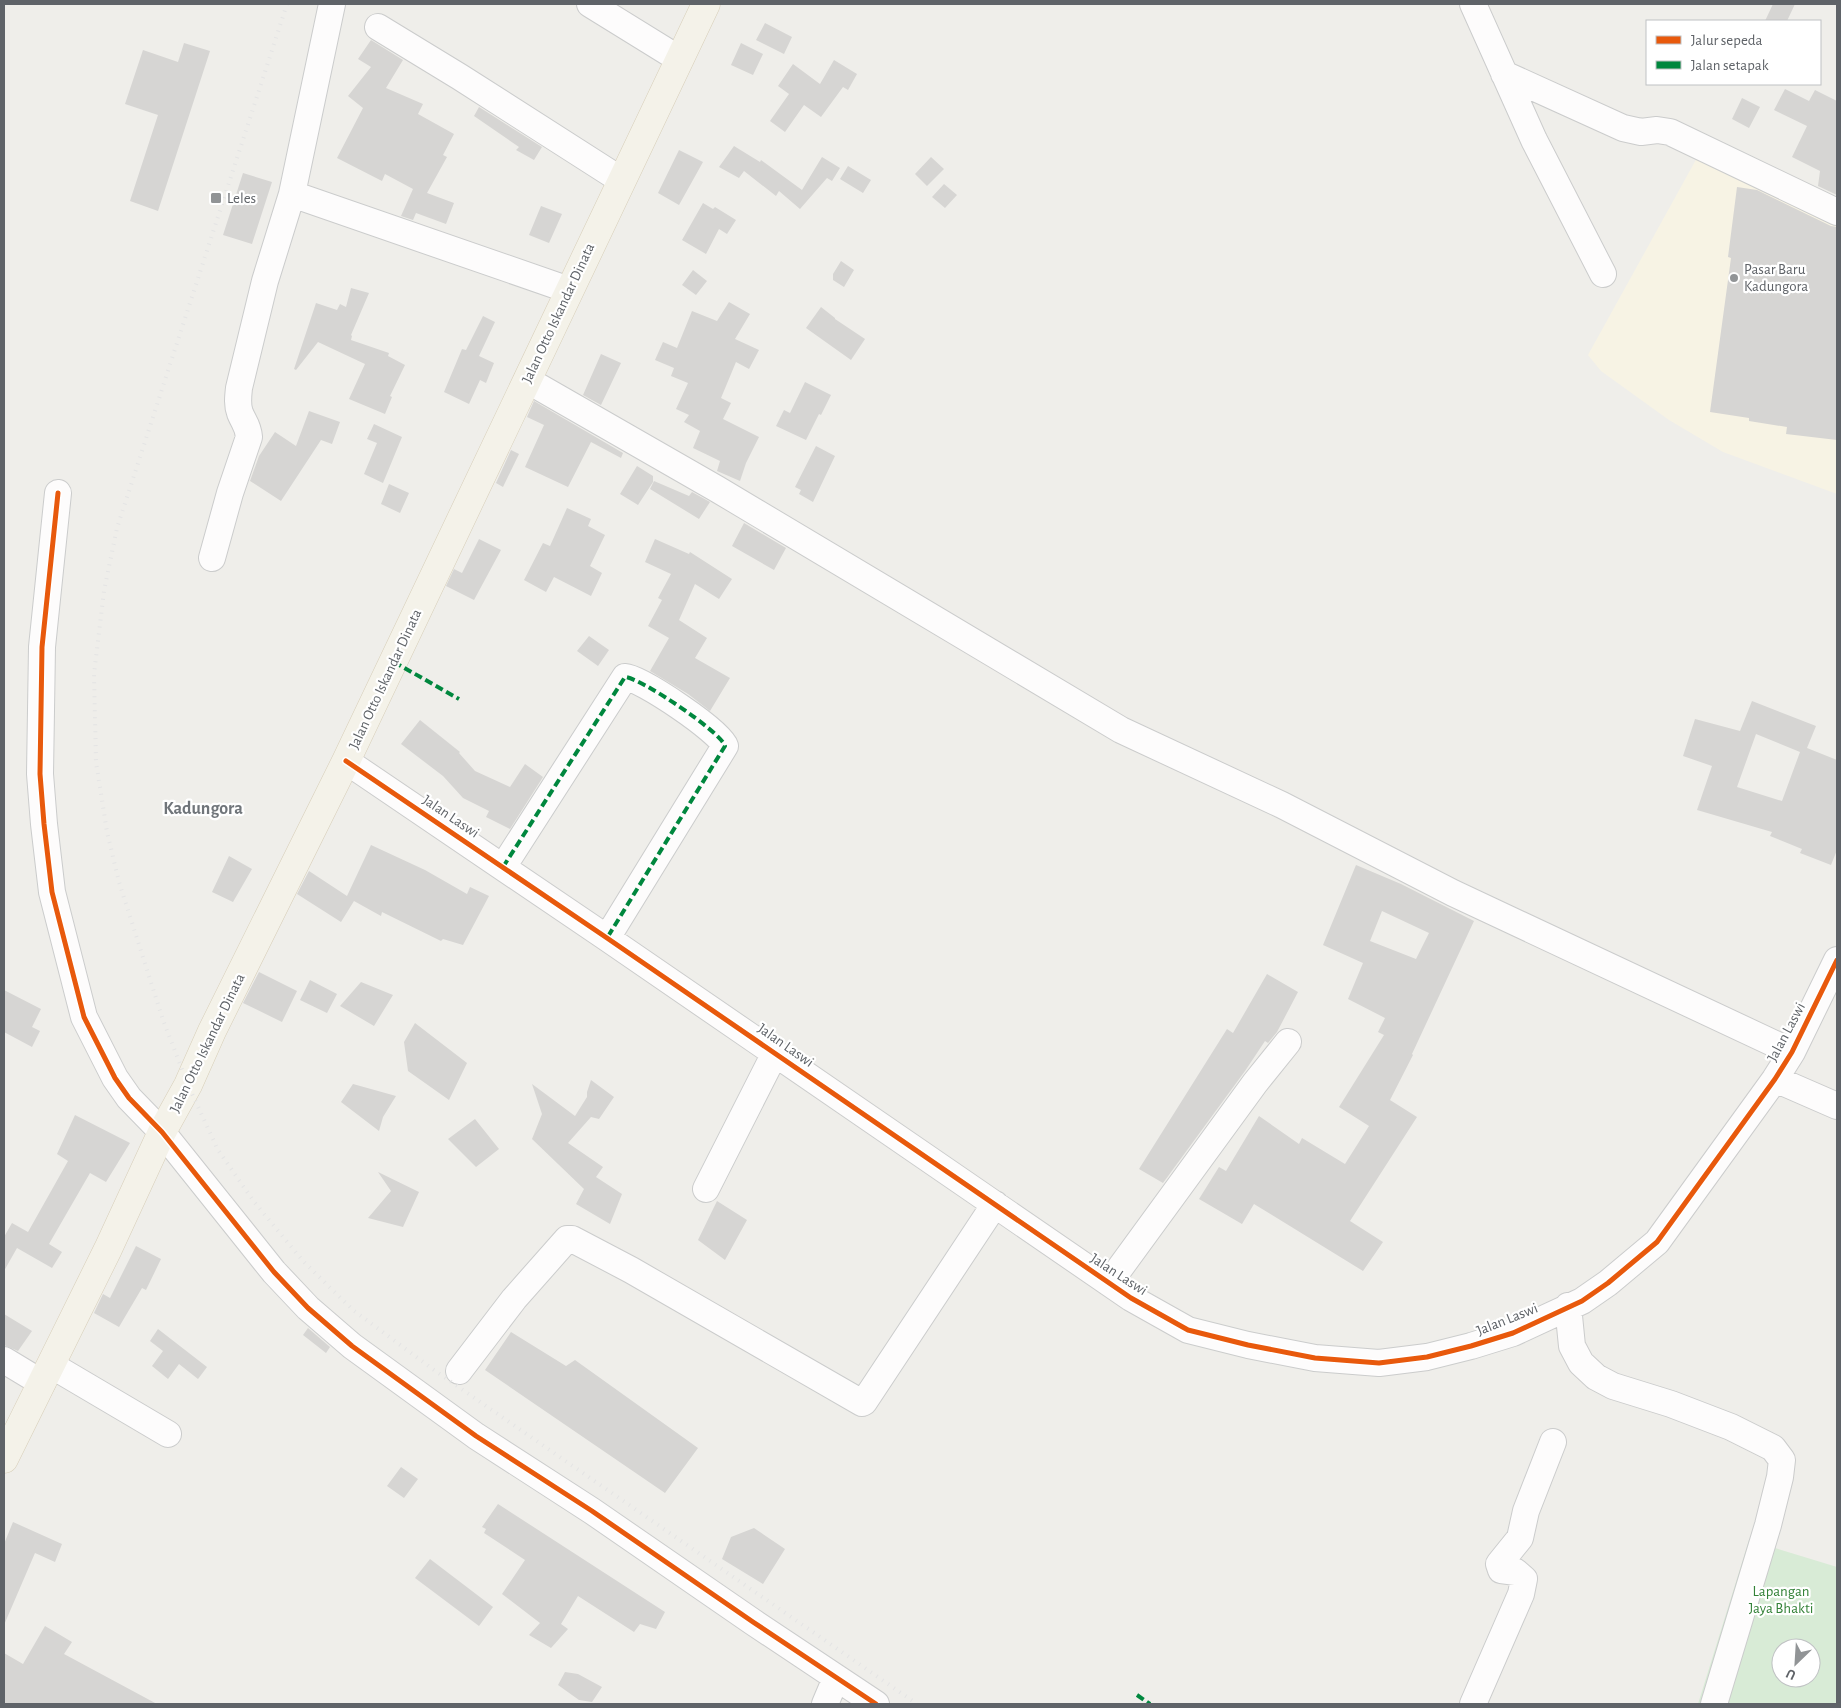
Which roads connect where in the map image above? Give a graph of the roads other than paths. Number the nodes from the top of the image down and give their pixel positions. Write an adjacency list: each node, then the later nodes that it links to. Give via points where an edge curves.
1 (332, 4): 9 (street)
2 (590, 4): 6 (street)
3 (706, 4): 6 (main road, Jalan Otto Iskandar Dinata)
4 (1473, 4): 7 (street)
5 (378, 28): 8 (street)
6 (679, 58): 8 (main road, Jalan Otto Iskandar Dinata)
7 (1504, 74): 10 (street, via 1623,128 1670,132); 11 (street)
8 (621, 180): 12 (main road, Jalan Otto Iskandar Dinata)
9 (292, 194): 12 (street); 15 (street, via 239,388 237,402 249,428 249,437)
10 (1837, 212)
11 (1603, 274)
12 (568, 290): 13 (main road, Jalan Otto Iskandar Dinata)
13 (527, 380): 16 (main road, Jalan Otto Iskandar Dinata); 21 (street, via 717,489 1121,730 1282,805 1452,893)
14 (58, 493): 25 (street, via 42,647 40,774 52,892 84,1017 115,1078 129,1098)
15 (212, 558)
16 (346, 762): 17 (street, Jalan Laswi); 25 (main road, Jalan Otto Iskandar Dinata)
17 (503, 867): 18 (street, Jalan Laswi); 18 (street, via 626,677 639,680 710,728 725,746)
18 (607, 938): 22 (street, Jalan Laswi)
19 (1837, 960): 21 (street, Jalan Laswi)
20 (1288, 1042): 28 (street)
21 (1792, 1052): 23 (street, Jalan Laswi)
22 (775, 1053): 26 (street); 27 (street, Jalan Laswi)
23 (1774, 1079): 24 (street); 29 (street, Jalan Laswi, via 1657,1242 1608,1283 1582,1301)
24 (1837, 1106)
25 (162, 1132): 32 (main road, Jalan Otto Iskandar Dinata); 36 (street, via 274,1272 308,1308 352,1346 476,1436)
26 (706, 1189)
27 (995, 1204): 28 (street, Jalan Laswi); 31 (street, via 862,1403 572,1239 567,1239 514,1299)
28 (1109, 1283): 29 (street, Jalan Laswi, via 1188,1330 1315,1358 1379,1363 1427,1357 1471,1346 1513,1333)
29 (1568, 1306): 40 (street, via 1572,1346 1581,1363 1596,1377 1731,1428 1773,1448 1782,1460 1768,1526)
30 (4, 1360): 32 (street)
31 (459, 1371)
32 (46, 1374): 33 (street); 35 (main road, Jalan Otto Iskandar Dinata)
33 (168, 1434)
34 (1553, 1442): 39 (street, via 1526,1511 1520,1538 1499,1564 1501,1570 1516,1572 1524,1579 1521,1594)
35 (4, 1459)
36 (836, 1678): 37 (street); 38 (street)
37 (825, 1704)
38 (876, 1704)
39 (1474, 1704)
40 (1714, 1704)

